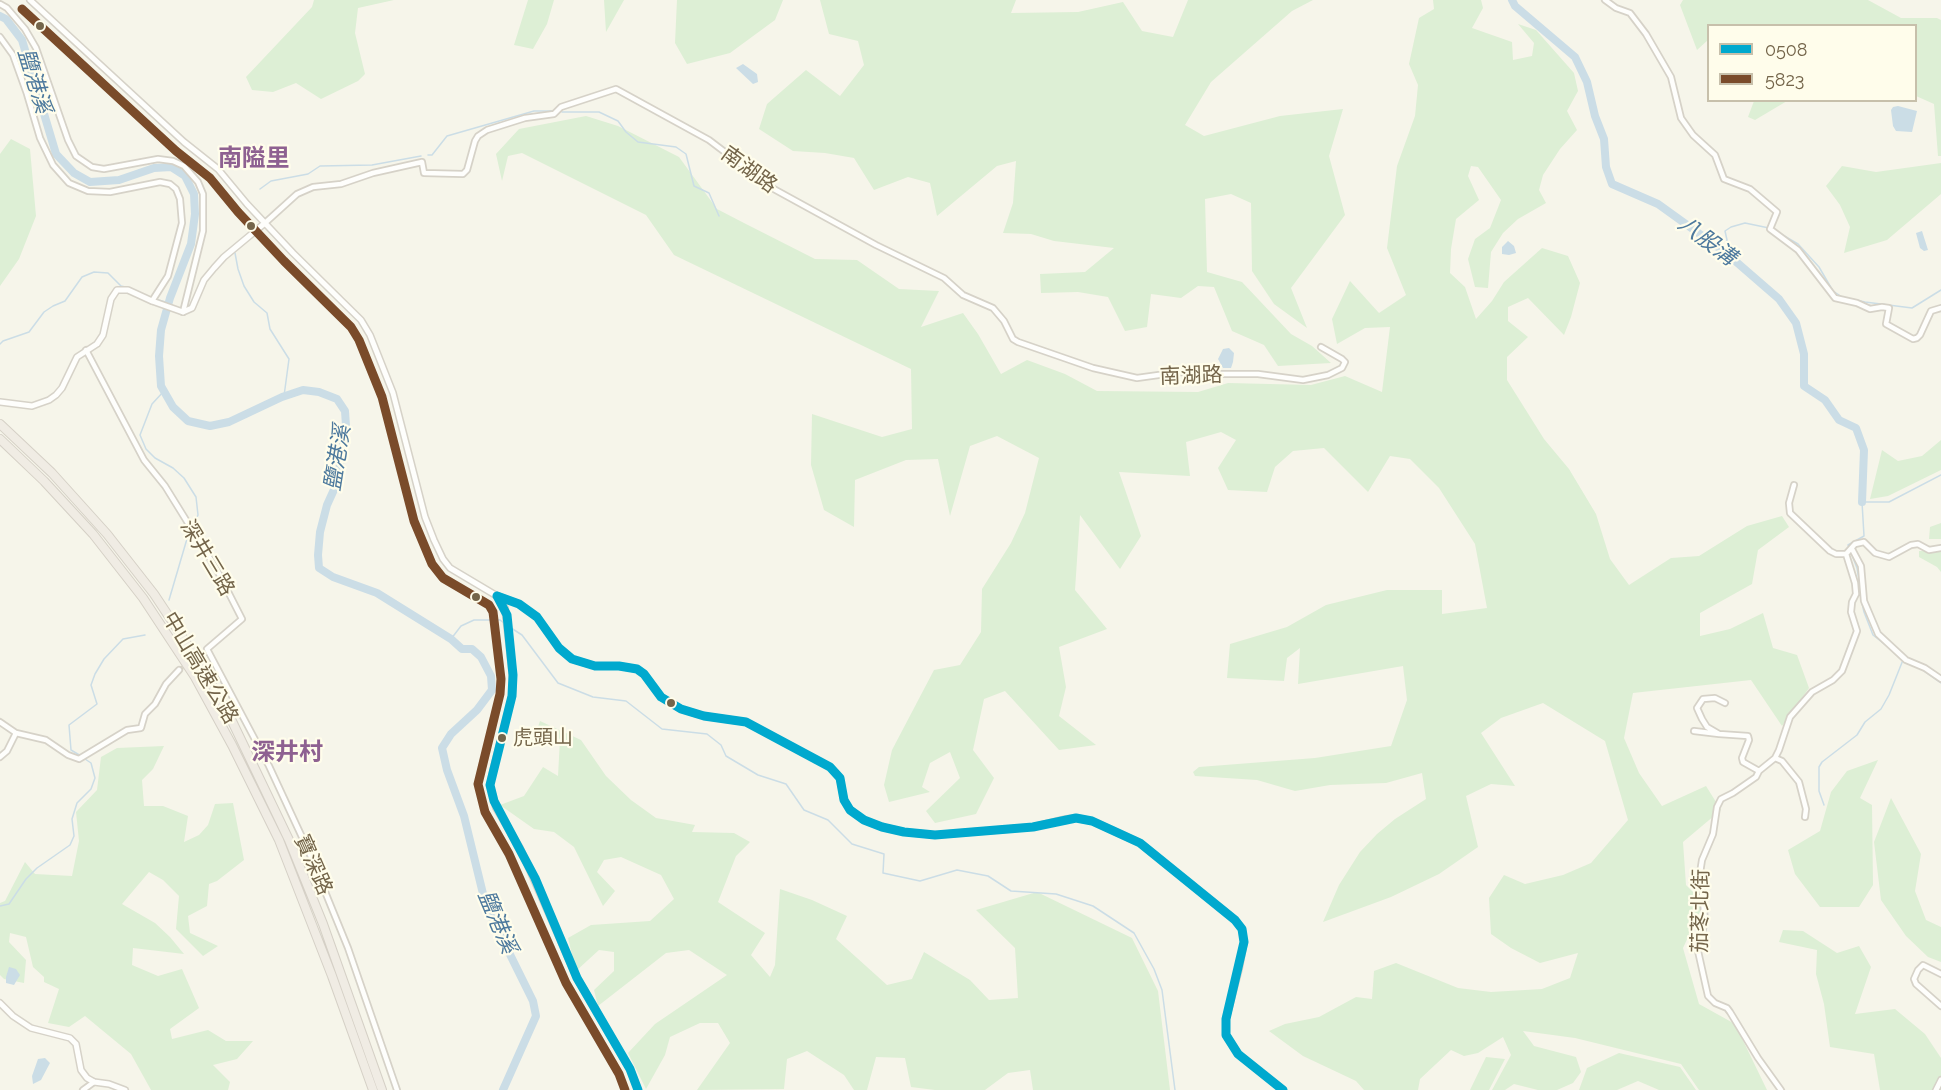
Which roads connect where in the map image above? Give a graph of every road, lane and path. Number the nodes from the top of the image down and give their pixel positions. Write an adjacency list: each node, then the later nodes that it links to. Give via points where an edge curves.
1 (30, 0): 5 (street, via 218,169)
2 (1605, 0): 7 (street, via 1630,13 1646,34 1671,77 1681,117 1693,135 1715,154 1724,179 1750,189 1777,212 1770,229 1798,250 1835,298 1870,309 1889,308 1886,324 1913,339 1931,311)
3 (0, 4): 8 (street, via 25,29 36,48 76,156 92,167 104,169 158,159 173,161 184,166 198,182 203,231)
4 (0, 37): 6 (street, via 13,55 44,147 69,183 88,191 110,192 160,182 176,189 182,223 168,276)
5 (265, 223): 8 (street, 南湖路, via 224,257 204,280 195,305); 9 (street, 南湖路, via 297,194 373,173 422,162 424,173 463,174 475,141 487,130 555,114 561,107 616,89 709,140 772,188 993,308 1018,342 1093,368 1137,378 1180,372 1258,374 1303,380 1342,368 1342,359); 18 (street, via 361,320 393,393 434,540 450,568)
6 (152, 301): 8 (street); 10 (street, via 128,290 117,290 111,299 103,335)
7 (1941, 308)
8 (183, 312)
9 (1321, 347)
10 (86, 350): 11 (street, via 77,357 62,388 49,400 32,406); 19 (street, 深井三路, via 144,460 165,486 217,570 242,619)
11 (0, 402)
12 (0, 424): 39 (highway, 中山高速公路, via 52,473 107,534 154,594 201,665 289,840)
13 (0, 438): 38 (highway, 中山高速公路, via 100,544 143,598 200,686 279,840)
14 (1794, 485): 17 (street, via 1790,513 1830,551)
15 (1941, 548): 16 (street, via 1929,550 1911,545 1889,557 1864,542)
16 (1852, 549): 17 (street); 21 (street, via 1861,566 1864,601 1878,634 1906,660)
17 (1846, 554): 28 (street, 茄苳北街, via 1855,583 1851,612 1856,636 1839,676 1812,692 1791,717)
18 (497, 596): 41 (street, via 507,615 513,686 490,785 494,801 527,863 577,978 630,1069); 42 (street, via 519,604 537,617 572,659 589,666 637,669 661,697 681,709 746,722 830,767 840,778 850,810 882,827 935,835 1033,827 1076,818 1092,821 1140,843 1242,929 1243,948 1226,1019 1226,1035 1238,1054)
19 (207, 649): 40 (street, 寶深路, via 316,868)
20 (179, 670): 25 (street, via 145,714 141,728 127,730 82,757 68,755 46,740)
21 (1941, 679)
22 (1725, 703): 26 (street, via 1709,697 1697,708 1707,727)
23 (0, 722): 25 (street)
24 (1694, 731): 26 (street)
25 (16, 733): 27 (street)
26 (1719, 734): 29 (street, via 1748,736 1743,762)
27 (0, 757)
28 (1775, 758): 29 (street, 茄苳北街); 30 (street, via 1799,782)
29 (1760, 771): 43 (street, 茄苳北街, via 1721,799 1717,807 1713,834 1702,860 1700,879 1706,920 1698,951 1708,996 1727,1008)
30 (1805, 817)
31 (1941, 974): 33 (street, via 1923,965 1914,979)
32 (0, 1003): 35 (street, via 31,1028 70,1038 76,1044 81,1070)
33 (1941, 1006)
34 (1941, 1080): 44 (street)
35 (94, 1082): 36 (street); 37 (street)
36 (83, 1090)
37 (125, 1090)
38 (374, 1090)
39 (382, 1090)
40 (397, 1090)
41 (638, 1090)
42 (1283, 1090)
43 (1781, 1090)
44 (1936, 1090)

